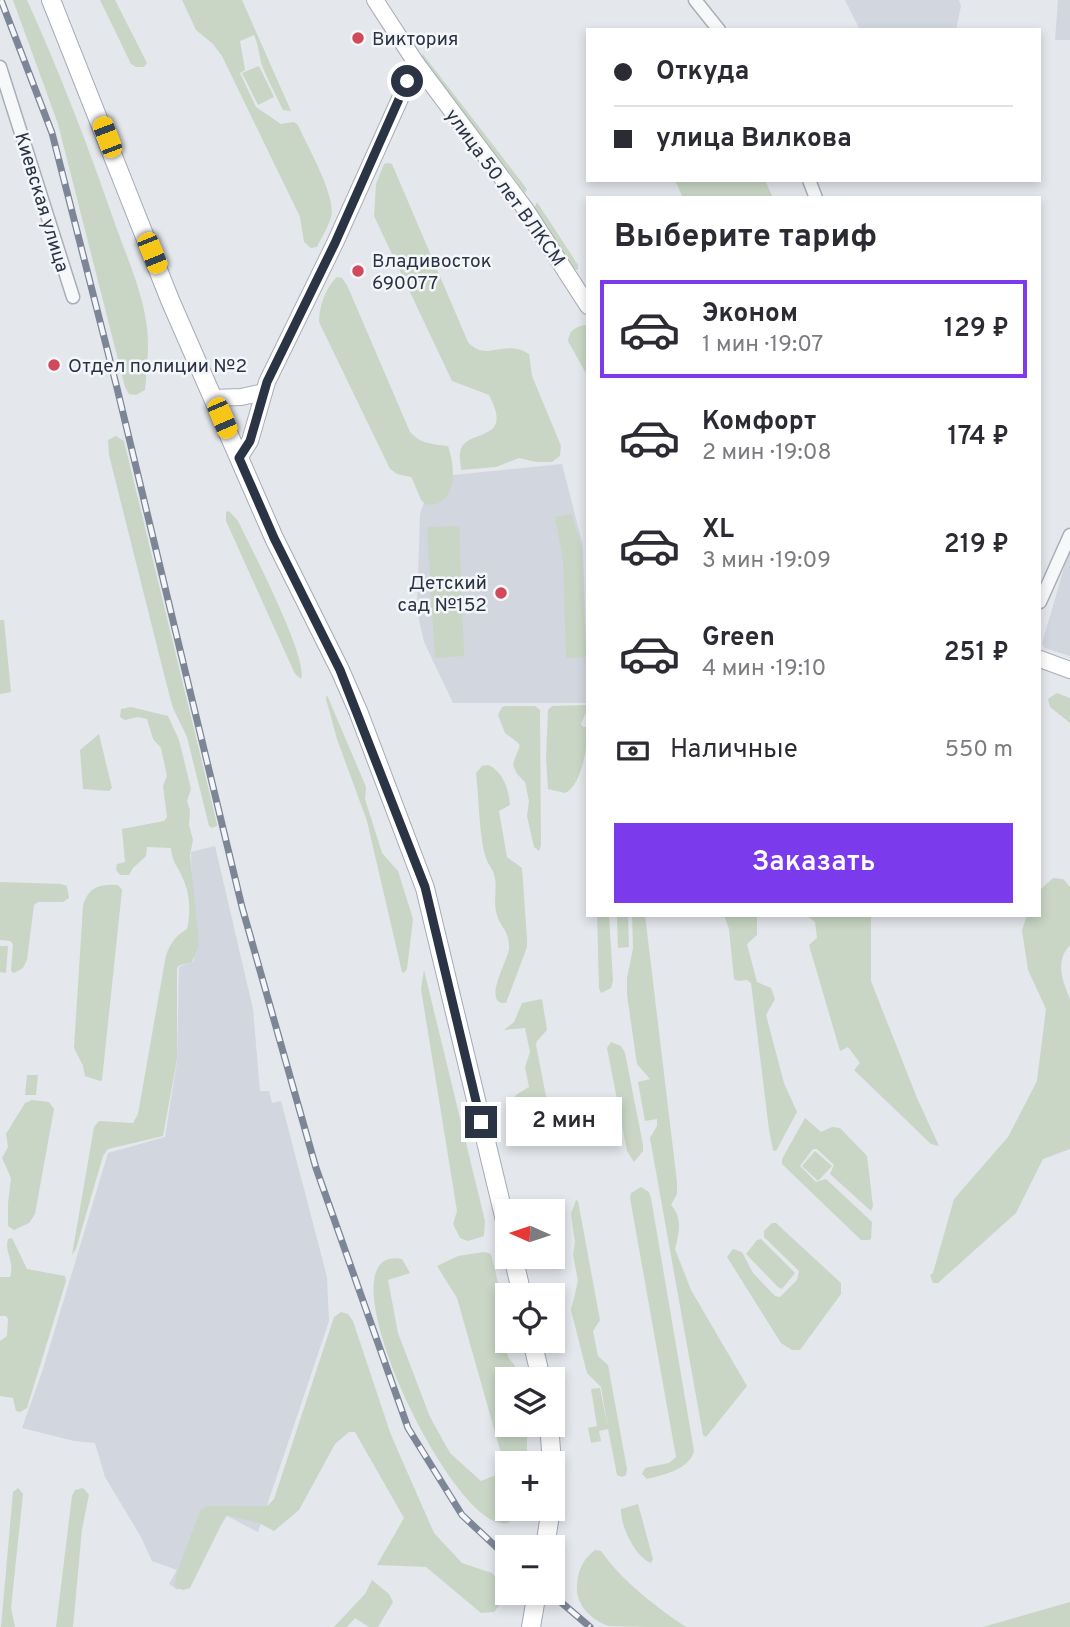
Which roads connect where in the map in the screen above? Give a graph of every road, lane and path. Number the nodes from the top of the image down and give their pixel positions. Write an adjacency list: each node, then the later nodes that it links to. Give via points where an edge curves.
1 (51, 0): 10 (main road)
2 (375, 0): 5 (main road, улица 50 лет ВЛКСМ)
3 (695, 0): 4 (street)
4 (717, 28)
5 (416, 63): 8 (main road, улица 50 лет ВЛКСМ, via 526,210); 9 (main road)
6 (0, 67): 7 (street, Киевская улица)
7 (73, 297)
8 (586, 303)
9 (264, 392): 10 (main road); 11 (main road, via 250,441)
10 (213, 398): 11 (main road)
11 (239, 458): 16 (main road, via 340,670 425,887)
12 (1070, 535): 13 (street)
13 (1041, 600)
14 (1041, 659): 15 (main road)
15 (1070, 670)
16 (500, 1199)
17 (534, 1605): 18 (main road)
18 (530, 1627)

